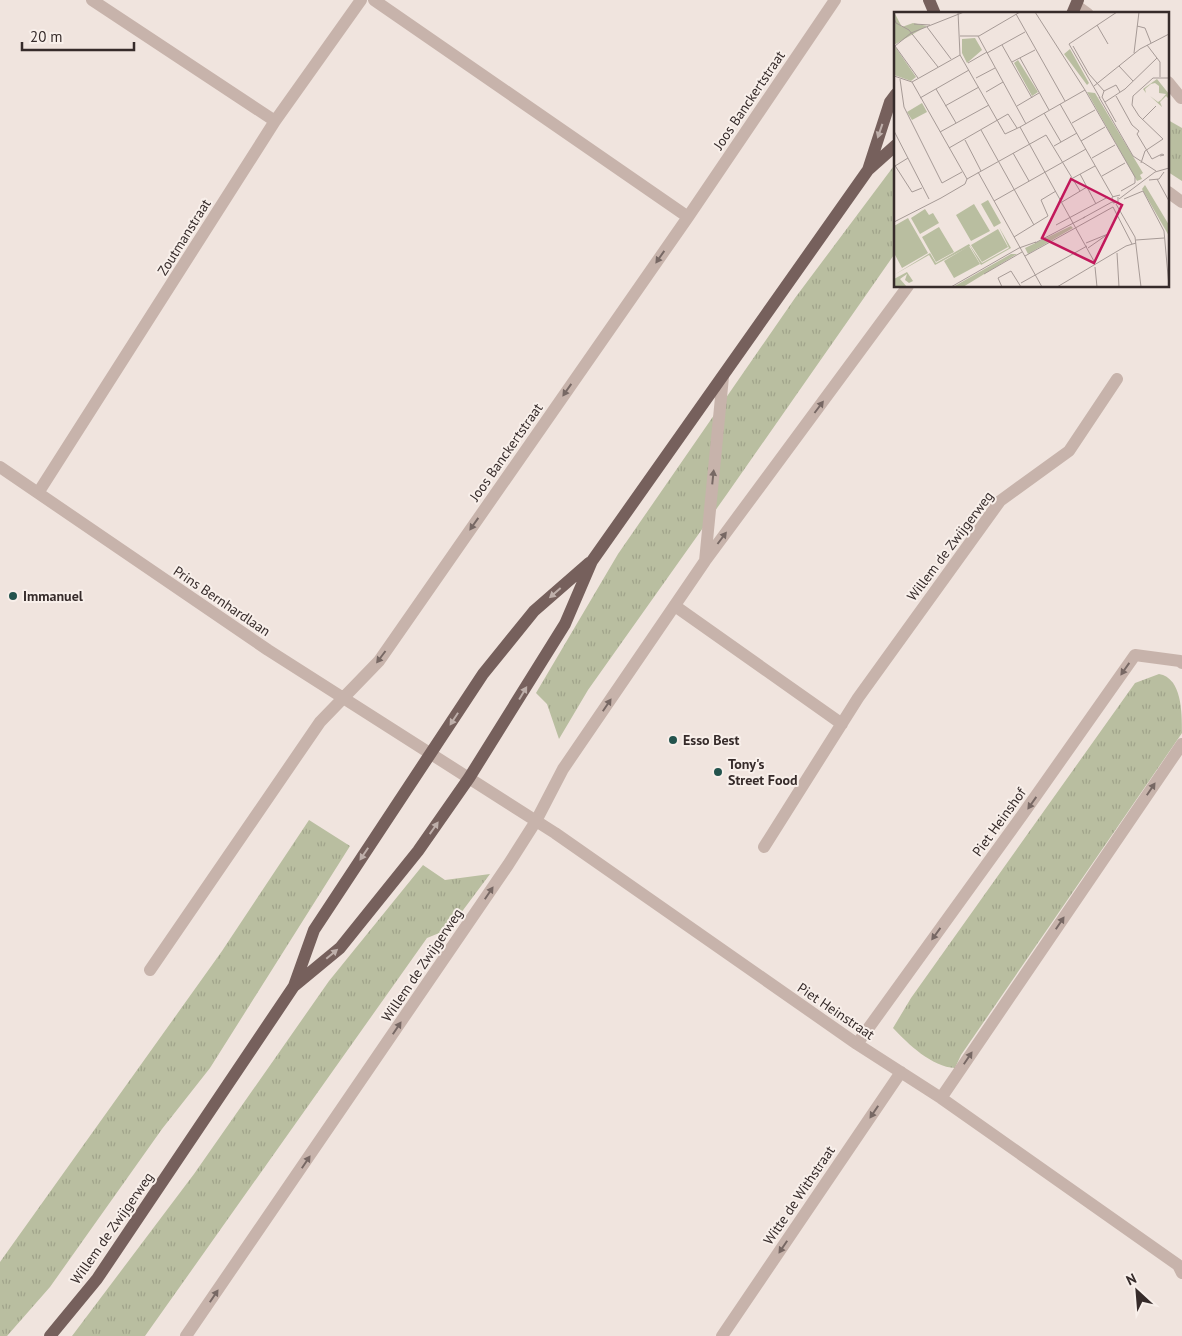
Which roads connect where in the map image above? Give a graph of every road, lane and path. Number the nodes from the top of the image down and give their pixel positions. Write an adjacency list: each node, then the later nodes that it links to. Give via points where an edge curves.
1 (92, 0): 11 (street)
2 (361, 0): 11 (street, Zoutmanstraat)
3 (374, 0): 16 (street)
4 (835, 0): 16 (street, Joos Banckertstraat)
5 (929, 0): 6 (main road)
6 (934, 12)
7 (1170, 84): 10 (street)
8 (1170, 94): 10 (street)
9 (894, 97): 13 (main road, Willem de Zwijgerweg, one-way to 13)
10 (1182, 98)
11 (275, 121): 21 (street, Zoutmanstraat)
12 (894, 147): 13 (main road, Willem de Zwijgerweg)
13 (868, 170): 18 (main road, Willem de Zwijgerweg)
14 (1170, 193): 15 (street)
15 (1182, 202)
16 (688, 217): 26 (street, Joos Banckertstraat, one-way to 26, via 379,661)
17 (907, 288): 23 (street, Willem de Zwijgerweg, one-way to 17)
18 (723, 377): 22 (main road, Willem de Zwijgerweg); 23 (street, Willem de Zwijgerweg, one-way to 18)
19 (1117, 379): 27 (street, Willem de Zwijgerweg, via 1068,450 1000,501)
20 (0, 466): 21 (street, Prins Bernhardlaan)
21 (38, 493): 26 (street, Prins Bernhardlaan)
22 (592, 561): 29 (main road, Willem de Zwijgerweg, one-way to 29, via 534,611 483,674); 30 (main road, Willem de Zwijgerweg, one-way to 22, via 565,624)
23 (705, 561): 24 (street, Willem de Zwijgerweg)
24 (675, 606): 27 (street); 31 (street, Willem de Zwijgerweg, one-way to 24, via 564,769)
25 (1182, 663): 35 (street, Piet Heinshof, one-way to 35, via 1135,655)
26 (342, 698): 29 (street, Prins Bernhardlaan); 33 (street, via 320,722)
27 (842, 724): 32 (street, Willem de Zwijgerweg)
28 (1182, 744): 37 (street, one-way to 28)
29 (431, 754): 30 (street, Prins Bernhardlaan); 34 (main road, Willem de Zwijgerweg, one-way to 34, via 314,930)
30 (469, 778): 31 (street, Piet Heinstraat); 34 (main road, Willem de Zwijgerweg, one-way to 30, via 340,948 418,851)
31 (536, 821): 35 (street, Piet Heinstraat); 40 (street, Willem de Zwijgerweg, one-way to 31)
32 (764, 847)
33 (150, 970)
34 (294, 986): 39 (main road, Willem de Zwijgerweg, via 97,1279)
35 (857, 1044): 36 (street, Piet Heinstraat)
36 (901, 1072): 37 (street, Piet Heinstraat); 41 (street, Witte de Withstraat, one-way to 41)
37 (941, 1098): 38 (street, Piet Heinstraat, via 1178,1265)
38 (1182, 1273)
39 (50, 1336)
40 (186, 1336)
41 (722, 1336)

